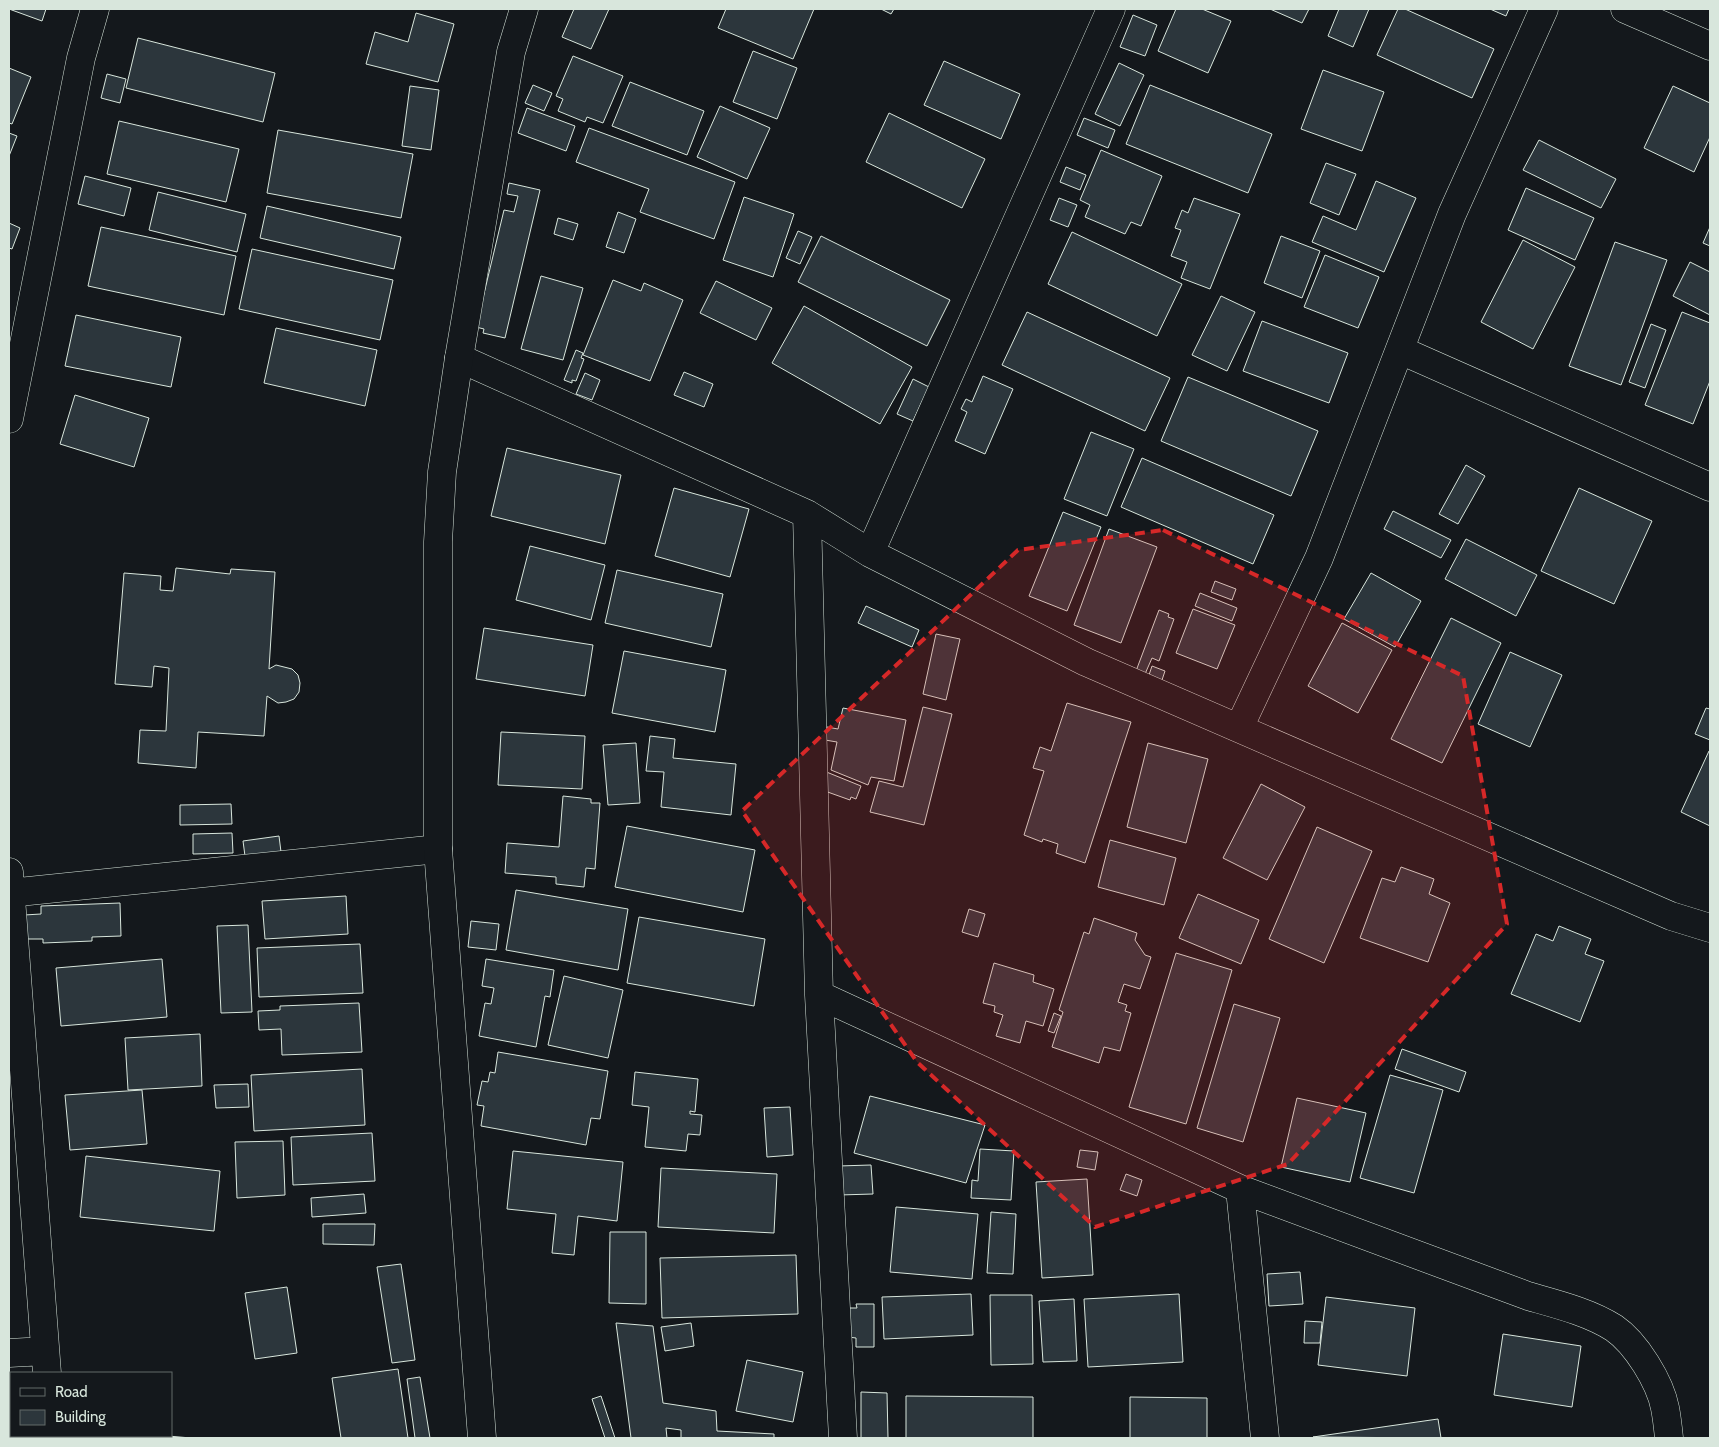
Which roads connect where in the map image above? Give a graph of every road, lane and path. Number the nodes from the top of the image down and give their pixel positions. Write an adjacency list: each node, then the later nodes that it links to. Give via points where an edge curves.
1 (95, 9): 9 (street, via 82,58)
2 (524, 9): 8 (street, via 511,52)
3 (1111, 9): 12 (street)
4 (1544, 9): 7 (street, via 1452,214)
5 (1624, 9): 6 (street)
6 (1710, 46)
7 (1400, 350): 10 (street); 13 (street, via 1319,558)
8 (459, 358): 11 (street); 14 (street, via 442,472 438,542)
9 (9, 419)
10 (1710, 488)
11 (807, 514): 12 (street); 18 (street)
12 (870, 553): 13 (street, via 1086,662)
13 (1239, 728): 17 (street, via 1670,916)
14 (438, 849): 16 (street); 22 (street)
15 (9, 872): 16 (street)
16 (9, 893): 21 (street)
17 (1710, 928)
18 (819, 995): 19 (street); 23 (street)
19 (1240, 1189): 24 (street); 25 (street, via 1528,1296 1573,1309 1612,1327 1632,1345 1650,1370 1665,1406)
20 (9, 1353): 21 (street)
21 (46, 1362)
22 (482, 1438)
23 (844, 1438)
24 (1265, 1438)
25 (1669, 1438)

